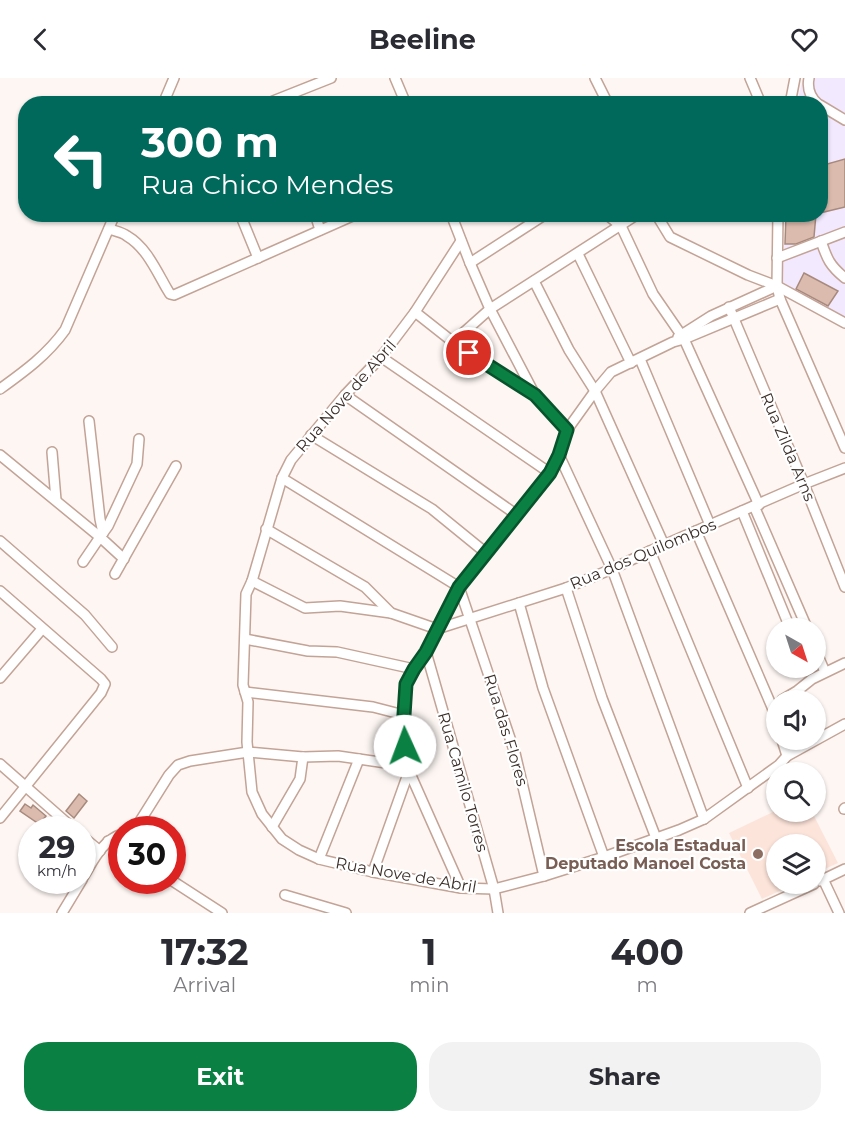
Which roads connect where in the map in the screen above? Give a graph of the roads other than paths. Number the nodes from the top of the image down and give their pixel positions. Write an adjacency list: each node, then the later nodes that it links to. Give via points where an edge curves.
1 (174, 78): 8 (street)
2 (331, 78): 9 (street)
3 (395, 78): 10 (street)
4 (595, 78): 11 (street)
5 (750, 78): 12 (street)
6 (795, 78): 13 (street)
7 (809, 78): 14 (street, via 807,87)
8 (166, 96)
9 (288, 96)
10 (403, 96)
11 (604, 96)
12 (758, 96)
13 (792, 96)
14 (812, 96)
15 (828, 110): 16 (street)
16 (845, 120)
17 (112, 222): 28 (street)
18 (243, 222): 34 (street)
19 (318, 222): 29 (street)
20 (338, 222): 29 (street)
21 (454, 222): 31 (street)
22 (534, 222): 36 (street)
23 (616, 222): 27 (street)
24 (627, 222): 27 (street)
25 (661, 222): 39 (street, via 670,237)
26 (778, 222): 35 (street)
27 (621, 226): 33 (street); 46 (street, via 653,294)
28 (109, 229): 34 (street, via 126,235 139,246 174,295); 51 (street, via 65,330 35,364)
29 (320, 230): 34 (street)
30 (845, 232): 32 (street)
31 (461, 241): 36 (street); 43 (street, Rua Nove de Abril)
32 (821, 241): 35 (street); 37 (street, via 827,259)
33 (578, 254): 38 (street); 50 (street)
34 (258, 258)
35 (777, 258): 39 (street)
36 (470, 263): 42 (street)
37 (845, 278)
38 (534, 281): 42 (street); 52 (street)
39 (777, 286): 40 (street); 41 (street); 45 (street)
40 (780, 299): 44 (street); 59 (street)
41 (729, 307): 44 (street, Rua Zilda Arns); 46 (street)
42 (490, 309): 47 (street); 54 (street)
43 (415, 312): 47 (street); 48 (street, Rua Nove de Abril)
44 (734, 318): 46 (street); 67 (street, Rua Zilda Arns)
45 (845, 323)
46 (682, 337): 49 (street); 69 (street)
47 (453, 342): 54 (street)
48 (381, 357): 53 (street, Rua Nove de Abril); 65 (street)
49 (640, 359): 50 (street); 72 (street)
50 (631, 363): 52 (street, via 611,372)
51 (0, 389)
52 (595, 391): 56 (street); 77 (street)
53 (345, 395): 57 (street, Rua Nove de Abril); 71 (street)
54 (535, 395): 56 (street)
55 (89, 421): 75 (street)
56 (567, 430): 62 (street)
57 (311, 435): 66 (street, Rua Nove de Abril); 79 (street, via 432,509)
58 (139, 439): 75 (street, via 137,464)
59 (845, 448)
60 (52, 452): 68 (street)
61 (0, 455): 68 (street)
62 (559, 455): 65 (street); 82 (street)
63 (176, 466): 80 (street)
64 (845, 468): 67 (street, Rua dos Quilombos)
65 (550, 473): 71 (street)
66 (282, 478): 73 (street, Rua Nove de Abril); 86 (street)
67 (804, 484): 69 (street, Rua dos Quilombos); 87 (street, Rua Zilda Arns)
68 (56, 500): 75 (street)
69 (757, 506): 70 (street, Rua dos Quilombos); 85 (street)
70 (742, 511): 72 (street, Rua dos Quilombos); 89 (street)
71 (517, 515): 79 (street)
72 (710, 525): 74 (street, Rua dos Quilombos)
73 (266, 529): 84 (street, Rua Nove de Abril); 92 (street, via 365,587)
74 (696, 531): 77 (street, Rua dos Quilombos); 106 (street)
75 (102, 535): 80 (street); 81 (street)
76 (0, 541): 99 (street, via 85,615)
77 (664, 545): 78 (street, Rua dos Quilombos)
78 (650, 551): 82 (street, Rua dos Quilombos); 120 (street)
79 (486, 553): 86 (street)
80 (124, 559): 83 (street)
81 (83, 562)
82 (612, 569): 88 (street, Rua dos Quilombos); 124 (street)
83 (115, 574)
84 (252, 581): 92 (street, via 304,608 340,606); 98 (street, Rua Nove de Abril, via 246,594)
85 (789, 585): 89 (street); 94 (street)
86 (459, 587): 95 (street, Rua das Flores); 97 (street)
87 (845, 587)
88 (566, 588): 91 (street, Rua dos Quilombos); 126 (street)
89 (775, 590): 93 (street)
90 (0, 591): 96 (street)
91 (519, 603): 95 (street, Rua dos Quilombos); 131 (street, via 543,688)
92 (391, 614): 97 (street)
93 (786, 618)
94 (803, 618)
95 (470, 619): 97 (street, Rua dos Quilombos); 135 (street, Rua das Flores, via 515,753)
96 (42, 629): 104 (street); 119 (street, via 105,684)
97 (437, 629): 100 (street)
98 (245, 639): 102 (street, via 308,651 337,652); 108 (street, Rua Nove de Abril)
99 (112, 647)
100 (426, 652): 102 (street); 138 (street, Rua Camilo Torres)
101 (845, 663): 103 (street)
102 (414, 669): 109 (street, via 406,684)
103 (826, 672)
104 (0, 678)
105 (812, 679): 107 (street)
106 (767, 690)
107 (798, 690)
108 (245, 692): 109 (street); 112 (street, Rua Nove de Abril)
109 (404, 715): 116 (street)
110 (845, 724): 113 (street, Rua Nove de Abril)
111 (785, 750): 113 (street)
112 (248, 752): 114 (street); 122 (street, via 178,765); 125 (street, Rua Nove de Abril, via 252,792)
113 (787, 756): 120 (street, Rua Nove de Abril)
114 (303, 757): 115 (street); 125 (street, via 300,779)
115 (359, 759): 116 (street, via 393,764); 132 (street)
116 (406, 761): 118 (street)
117 (0, 764): 119 (street)
118 (409, 771): 134 (street); 137 (street)
119 (26, 786): 121 (street); 123 (street)
120 (748, 788): 124 (street, Rua Nove de Abril)
121 (59, 816)
122 (143, 816)
123 (0, 818)
124 (704, 819): 126 (street, Rua Nove de Abril)
125 (272, 827): 132 (street, Rua Nove de Abril, via 299,850)
126 (656, 838): 131 (street, Rua Nove de Abril)
127 (108, 841): 129 (street)
128 (96, 848): 129 (street)
129 (100, 851): 130 (street)
130 (96, 857)
131 (604, 857): 135 (street, Rua Nove de Abril)
132 (319, 859): 134 (street, Rua Nove de Abril)
133 (845, 869): 136 (street)
134 (373, 872): 137 (street, Rua Nove de Abril)
135 (544, 876): 138 (street, Rua Nove de Abril)
136 (826, 878)
137 (461, 888): 138 (street, Rua Nove de Abril)
138 (494, 889): 147 (street, Rua Camilo Torres)
139 (186, 890): 145 (street)
140 (74, 894): 144 (street)
141 (792, 894): 148 (street)
142 (826, 894): 149 (street)
143 (285, 895): 146 (street)
144 (63, 913)
145 (222, 913)
146 (346, 913)
147 (498, 913)
148 (750, 913)
149 (839, 913)

